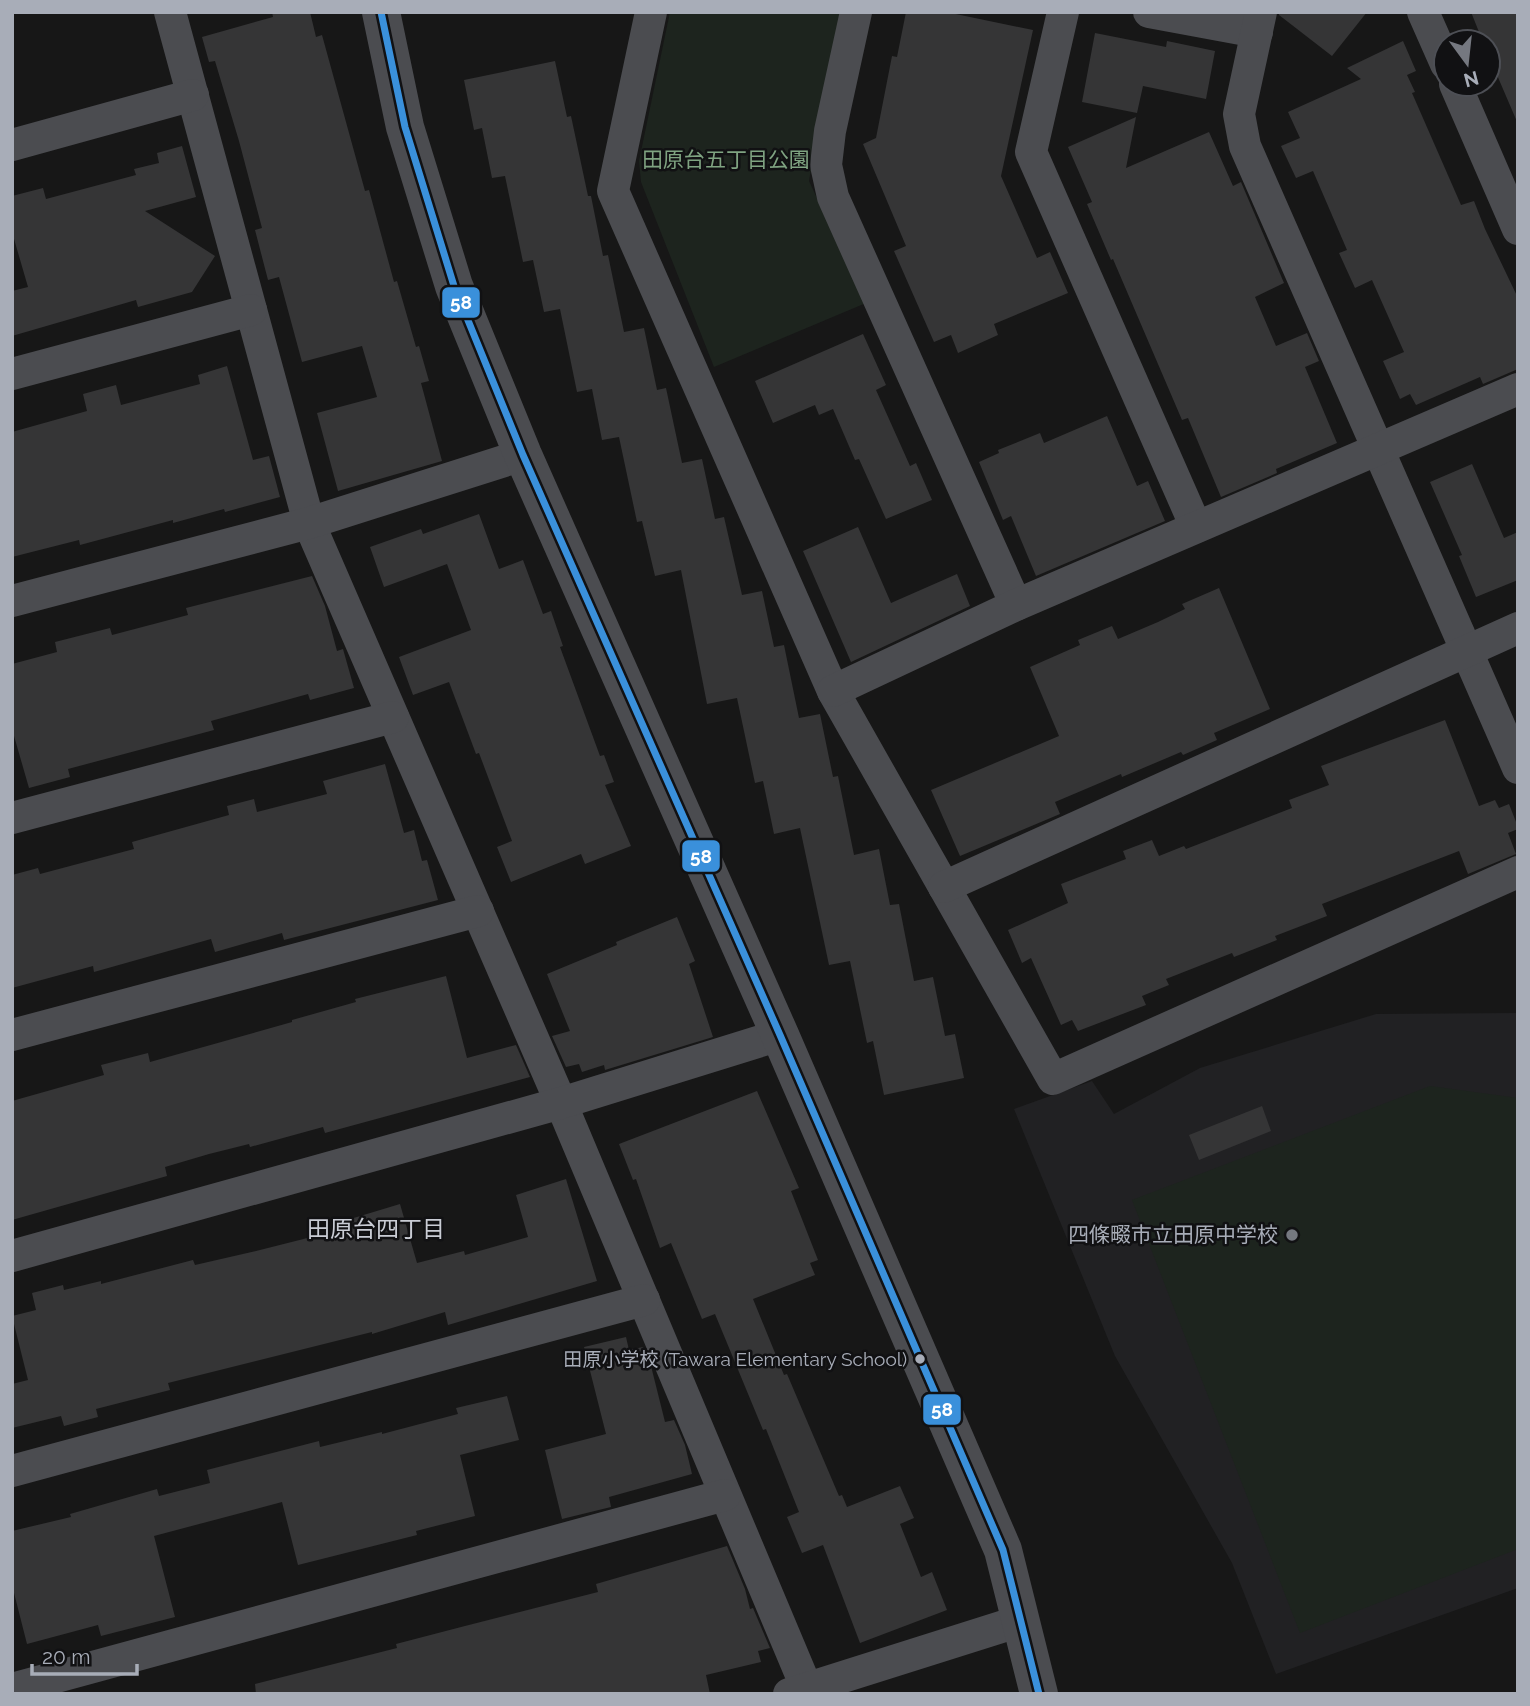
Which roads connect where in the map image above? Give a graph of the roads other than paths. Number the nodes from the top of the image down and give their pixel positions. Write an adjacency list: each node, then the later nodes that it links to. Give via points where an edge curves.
1 (170, 12): 10 (street)
2 (381, 12): 18 (street, via 405,127 453,286)
3 (651, 12): 25 (street, via 613,191)
4 (856, 12): 22 (street, via 830,131 826,165 833,197)
5 (1063, 12): 20 (street, via 1031,152)
6 (1149, 12): 8 (street)
7 (1423, 12): 9 (street)
8 (1259, 22): 17 (street, via 1239,114 1245,146)
9 (1432, 32)
10 (193, 95): 12 (street); 14 (street)
11 (1461, 98): 13 (street)
12 (12, 145)
13 (1518, 229)
14 (251, 310): 15 (street); 19 (street)
15 (12, 374)
16 (1518, 389): 17 (street)
17 (1378, 447): 20 (street); 24 (street)
18 (523, 456): 19 (street); 33 (street)
19 (309, 523): 21 (street); 26 (street)
20 (1196, 527): 22 (street)
21 (12, 601)
22 (1016, 604): 25 (street)
23 (1518, 628): 24 (street)
24 (1467, 650): 27 (street); 30 (street)
25 (833, 691): 30 (street)
26 (393, 717): 28 (street); 31 (street)
27 (1518, 768)
28 (12, 818)
29 (1518, 872): 30 (street, via 1054,1079)
30 (944, 887)
31 (478, 911): 32 (street); 34 (street)
32 (12, 1035)
33 (780, 1035): 34 (street); 39 (street, via 1003,1549)
34 (561, 1103): 35 (street); 36 (street)
35 (12, 1256)
36 (644, 1300): 37 (street); 38 (street)
37 (12, 1471)
38 (725, 1495): 40 (street); 41 (street)
39 (1020, 1621): 41 (street); 42 (street)
40 (12, 1689)
41 (798, 1691)
42 (1039, 1694)

